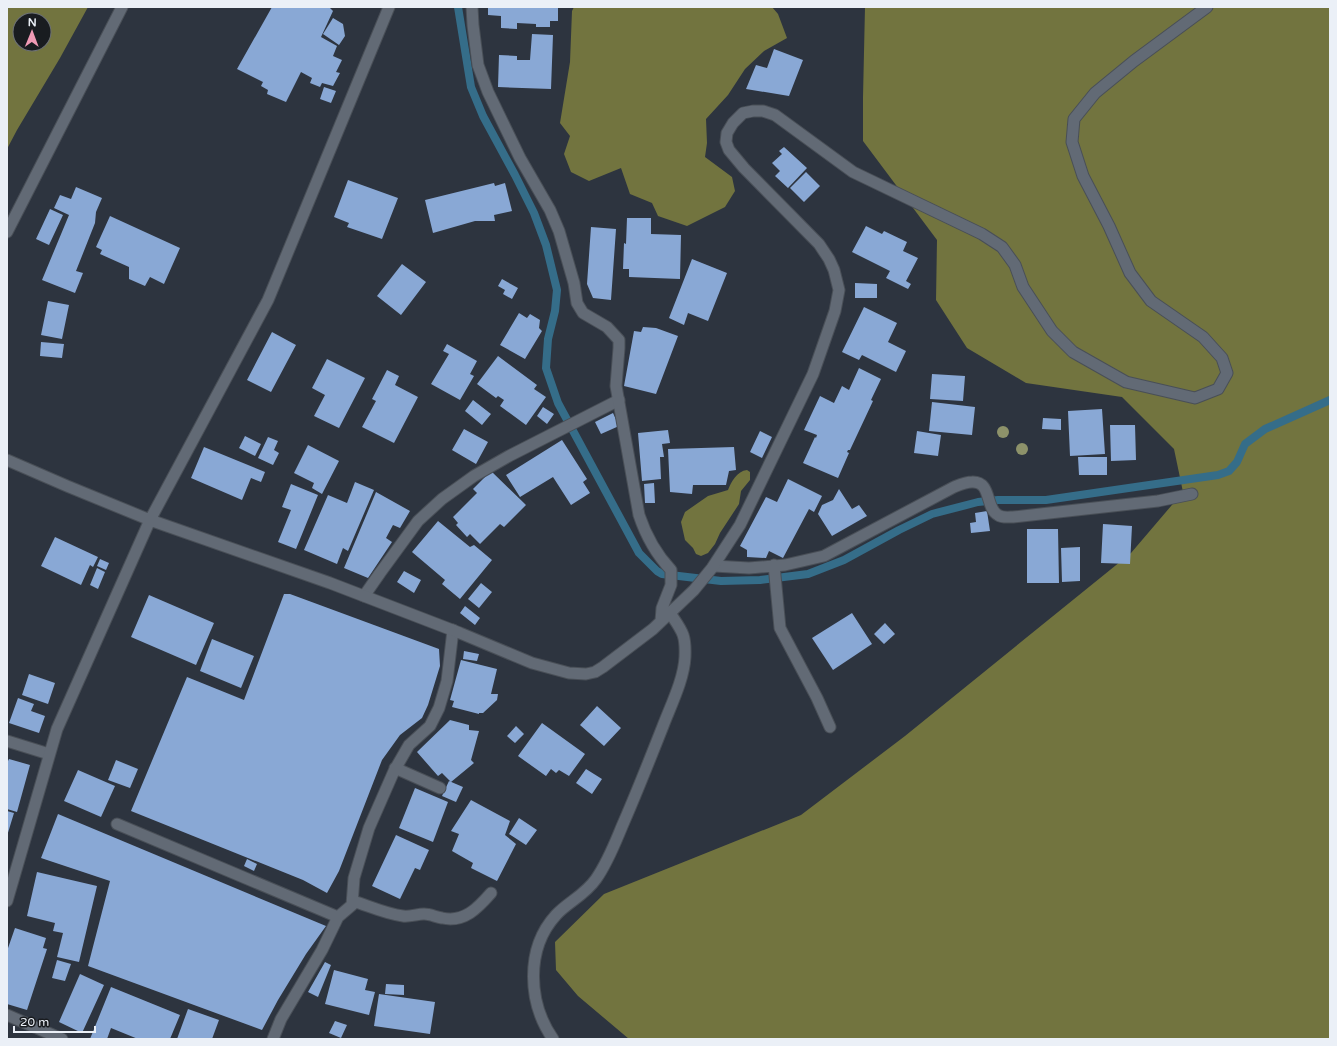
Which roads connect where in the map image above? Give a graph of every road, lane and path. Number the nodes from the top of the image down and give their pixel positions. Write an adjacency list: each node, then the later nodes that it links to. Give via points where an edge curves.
1 (122, 7): 5 (street)
2 (389, 7): 9 (street, via 268,300)
3 (472, 7): 6 (street, via 478,65 520,158 559,231 577,303 583,313 607,327 619,340 616,386)
4 (1208, 7): 10 (street, via 1095,93 1074,119 1072,142 1083,176 1130,273 1152,301 1203,337 1222,358 1227,373 1218,389 1195,398 1126,382 1073,352 1052,331 1023,287 1015,265 1002,247 982,234 853,172 775,115 753,111 743,113 733,123 727,133 726,142 729,150 819,244 832,264 839,290 836,311 813,374 740,525)
5 (7, 232)
6 (619, 400): 12 (street, via 509,456 474,476 442,499 418,521); 14 (street, via 639,515 645,534 671,570 671,585 662,608)
7 (7, 460): 9 (street)
8 (1192, 494): 11 (street, via 1158,501 1013,517 999,516 992,511 987,490 979,483 972,482 954,487 824,556)
9 (150, 520): 12 (street); 18 (street, via 57,729)
10 (713, 567): 11 (street); 13 (street)
11 (775, 567): 16 (street, via 780,628)
12 (364, 596): 15 (street)
13 (670, 613): 14 (street); 29 (street, via 683,633 685,659 679,684 648,765 600,873 584,893 556,915 542,935 536,955 535,997)
14 (661, 621): 15 (street, via 603,668 586,674 569,673 532,663)
15 (453, 630): 19 (street, via 447,681 440,708 430,726 409,745)
16 (830, 727)
17 (7, 741): 18 (street)
18 (49, 754): 24 (street)
19 (395, 768): 20 (street); 23 (street, via 368,828 354,878)
20 (440, 788)
21 (117, 824): 25 (street)
22 (491, 893): 23 (street, via 468,915 452,919 424,914 403,916)
23 (352, 900): 25 (street, via 350,909)
24 (7, 901)
25 (338, 917): 28 (street, via 322,950 281,1019)
26 (7, 1015): 27 (street)
27 (62, 1039)
28 (273, 1039)
29 (553, 1039)

